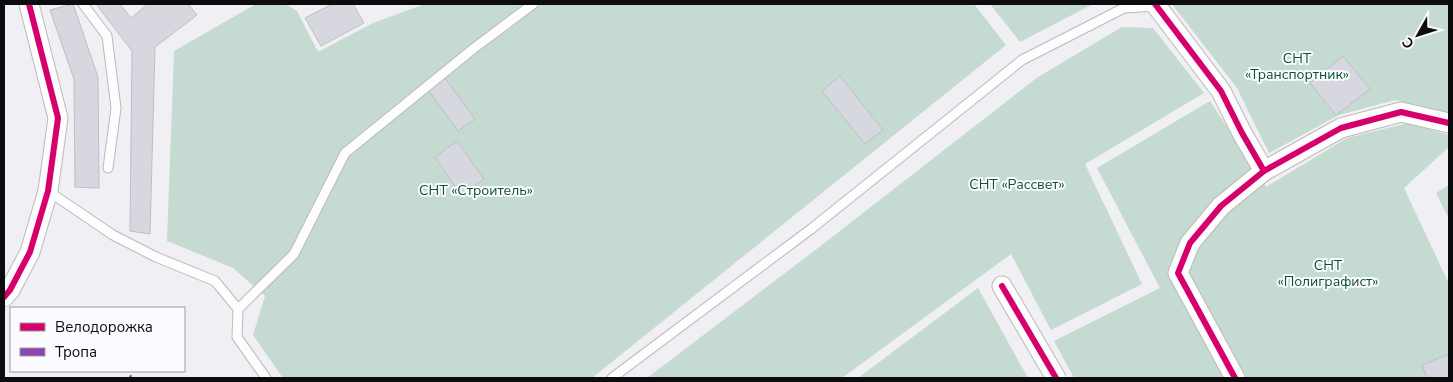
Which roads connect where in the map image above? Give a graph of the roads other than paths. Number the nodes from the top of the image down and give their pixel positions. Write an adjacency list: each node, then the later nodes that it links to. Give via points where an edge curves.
1 (32, 4): 8 (street, via 58,118)
2 (83, 4): 6 (lane, via 107,36 116,108)
3 (533, 4): 11 (lane, via 345,153 294,254)
4 (1156, 5): 7 (street, via 1221,91); 13 (lane, via 1124,8 1022,60 811,228)
5 (1449, 123): 7 (street, via 1401,112 1341,128)
6 (108, 168)
7 (1264, 171): 15 (street, via 1221,206 1190,243 1178,273)
8 (48, 191): 10 (street, via 30,252); 11 (lane, via 113,235 215,281)
9 (1002, 286): 14 (street)
10 (4, 297)
11 (238, 308): 12 (lane, via 237,337)
12 (266, 378)
13 (612, 378)
14 (1056, 378)
15 (1235, 378)

